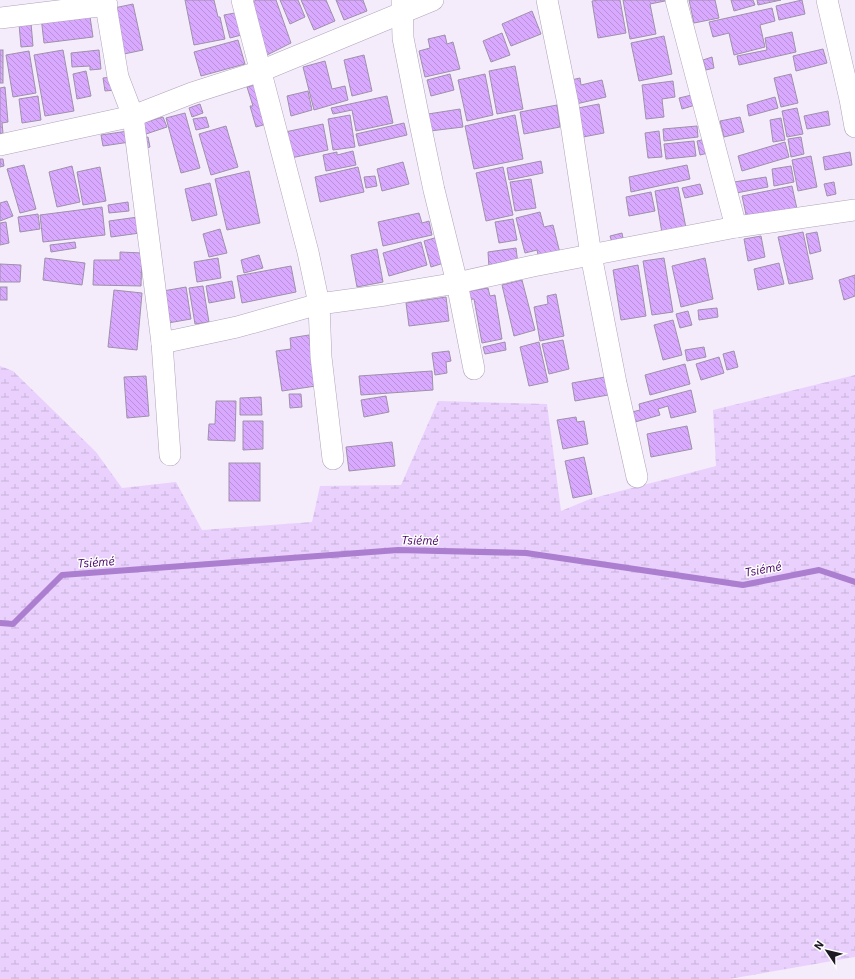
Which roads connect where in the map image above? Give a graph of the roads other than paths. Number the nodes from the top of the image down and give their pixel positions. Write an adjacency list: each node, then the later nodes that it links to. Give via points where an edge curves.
1 (242, 0): 9 (street)
2 (433, 0): 7 (street)
3 (547, 0): 15 (street, via 568,104)
4 (676, 0): 14 (street)
5 (826, 0): 11 (street)
6 (106, 3): 8 (street); 10 (street, via 118,77)
7 (402, 6): 9 (street); 16 (street, via 403,38 417,109)
8 (0, 18)
9 (261, 72): 10 (street, via 192,93); 17 (street, via 304,236)
10 (133, 116): 12 (street); 18 (street)
11 (855, 127)
12 (0, 145)
13 (855, 210): 14 (street)
14 (736, 227): 15 (street)
15 (592, 255): 16 (street); 22 (street)
16 (457, 284): 17 (street); 19 (street)
17 (318, 304): 18 (street, via 237,327); 21 (street, via 321,357)
18 (162, 343): 20 (street)
19 (474, 369)
20 (170, 455)
21 (333, 459)
22 (637, 477)

